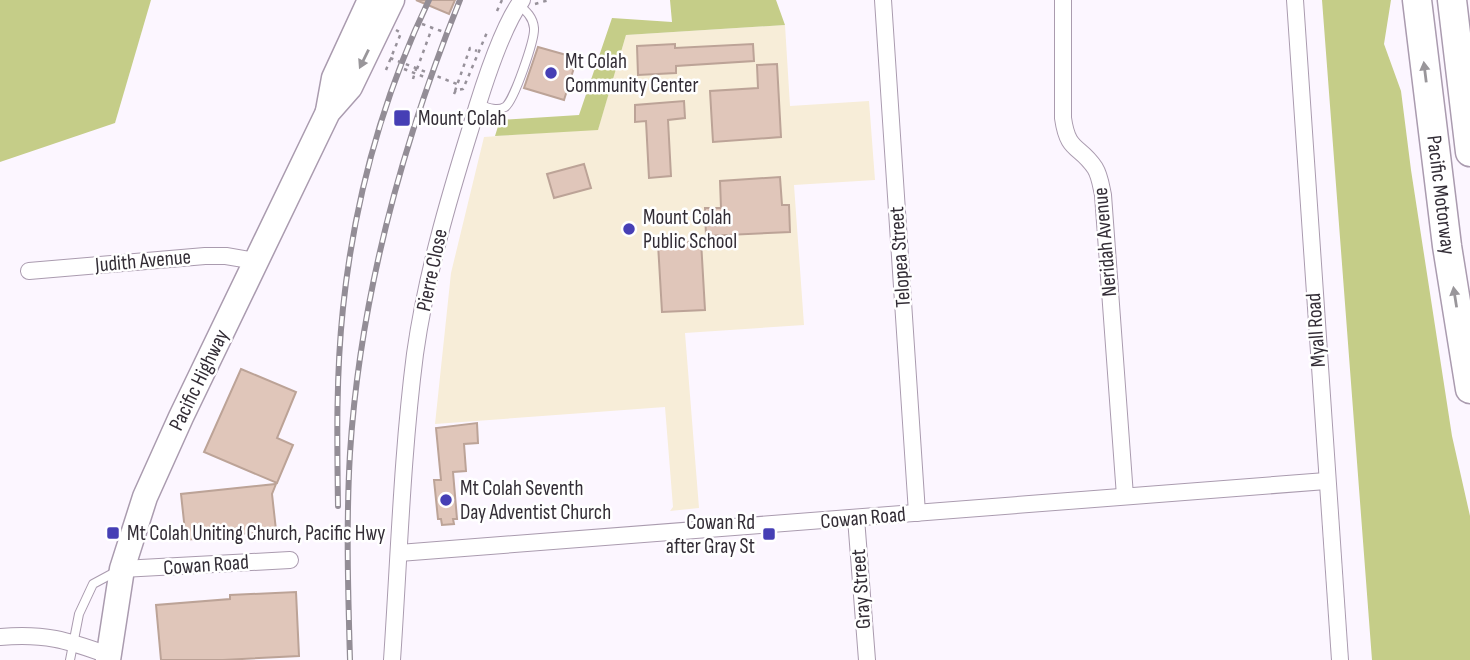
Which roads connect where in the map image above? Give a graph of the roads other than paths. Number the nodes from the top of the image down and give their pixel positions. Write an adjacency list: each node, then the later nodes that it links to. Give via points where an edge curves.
1 (370, 0): 9 (main road, Pacific Highway, via 334,78)
2 (392, 0): 9 (main road, Pacific Highway, one-way to 9, via 350,87)
3 (883, 0): 16 (street, Telopea Street)
4 (1063, 0): 15 (street, Neridah Avenue, via 1065,133 1070,145 1094,167 1103,195)
5 (1295, 0): 14 (street, Myall Road)
6 (521, 2): 8 (street, Pierre Close); 8 (lane, via 534,29 512,97 500,108)
7 (1435, 10): 10 (highway, Pacific Motorway); 13 (highway, Pacific Motorway, one-way to 7, via 1447,246)
8 (478, 104): 18 (street, Pierre Close, via 445,209 415,351)
9 (328, 112): 11 (main road, Pacific Highway)
10 (1470, 152)
11 (256, 261): 12 (street, Judith Avenue, via 205,256); 20 (main road, Pacific Highway, via 159,464)
12 (29, 271)
13 (1470, 389)
14 (1326, 481): 15 (street, Cowan Road); 27 (street, Myall Road)
15 (1125, 496): 16 (street, Cowan Road)
16 (917, 513): 17 (street, Cowan Road)
17 (856, 518): 18 (street, Cowan Road); 26 (street, Gray Street)
18 (399, 553): 25 (street, Pierre Close)
19 (290, 559): 20 (street, Cowan Road)
20 (122, 569): 22 (lane, via 93,584); 23 (main road, Pacific Highway)
21 (0, 637): 22 (street, via 30,634)
22 (73, 642): 23 (street); 24 (lane)
23 (108, 658)
24 (71, 660)
25 (392, 660)
26 (867, 660)
27 (1340, 660)

